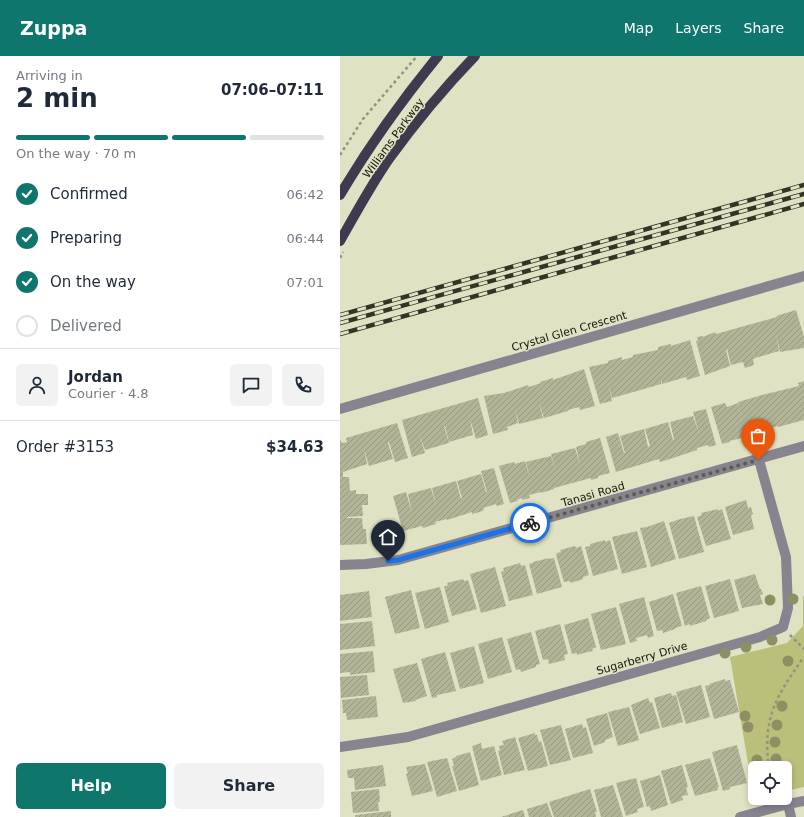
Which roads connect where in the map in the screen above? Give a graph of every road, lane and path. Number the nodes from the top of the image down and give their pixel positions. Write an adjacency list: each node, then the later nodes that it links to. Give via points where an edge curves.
1 (417, 56): 4 (path, via 363,119)
2 (438, 56): 5 (main road, Williams Parkway, via 388,120)
3 (476, 56): 6 (main road, Williams Parkway, via 457,74 389,160)
4 (340, 155)
5 (340, 195)
6 (340, 241)
7 (804, 276): 8 (street, Crystal Glen Crescent)
8 (340, 409)
9 (804, 446): 10 (street, Tanasi Road)
10 (758, 460): 11 (street, Tanasi Road, via 398,560); 12 (street, via 786,557 788,608)
11 (340, 565)
12 (782, 627): 13 (path); 15 (street, Sugarberry Drive, via 760,637 408,737)
13 (804, 649)
14 (804, 657): 16 (path, via 773,706 768,723)
15 (340, 747)
16 (769, 761)
17 (804, 801): 18 (street)
18 (792, 803)
19 (784, 805): 21 (street)
20 (788, 805): 22 (street)
21 (740, 817)
22 (791, 817)

